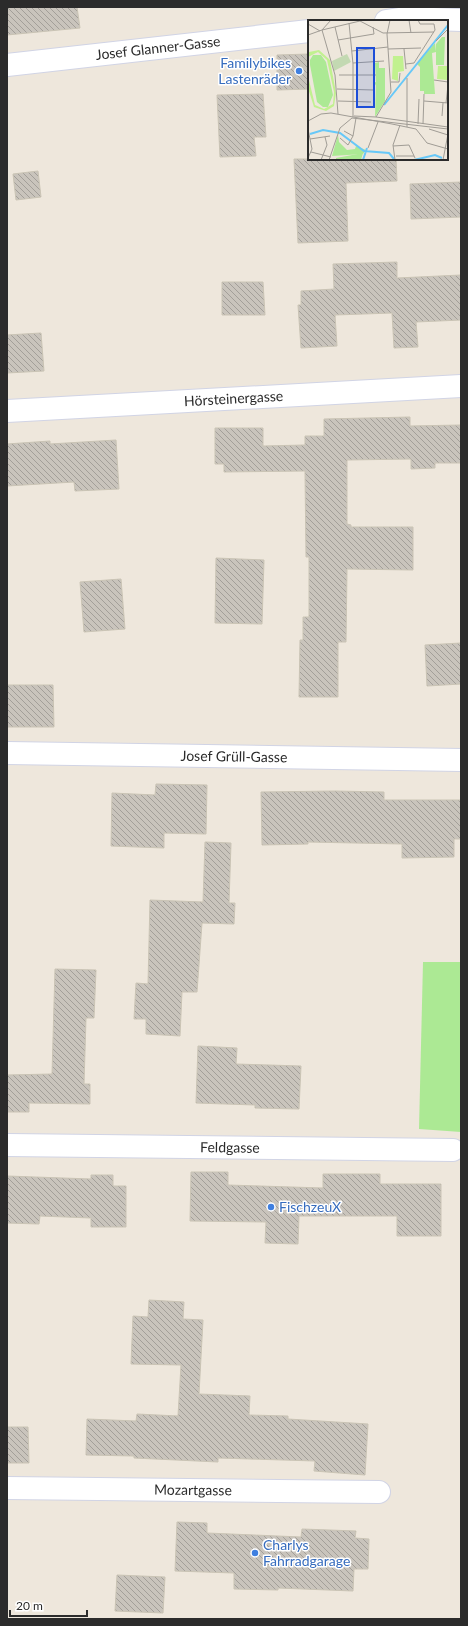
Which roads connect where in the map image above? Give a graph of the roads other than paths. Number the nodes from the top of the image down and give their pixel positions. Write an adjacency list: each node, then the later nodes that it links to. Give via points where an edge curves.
1 (392, 20): 2 (street)
2 (461, 20)
3 (308, 31): 4 (street, Josef Glanner-Gasse)
4 (7, 65)
5 (461, 386): 6 (street, Hörsteinergasse)
6 (7, 411)
7 (7, 754): 8 (street, Josef Grüll-Gasse)
8 (461, 760)
9 (7, 1145): 10 (street, Feldgasse)
10 (453, 1150)
11 (7, 1488): 12 (street, Mozartgasse)
12 (379, 1492)

